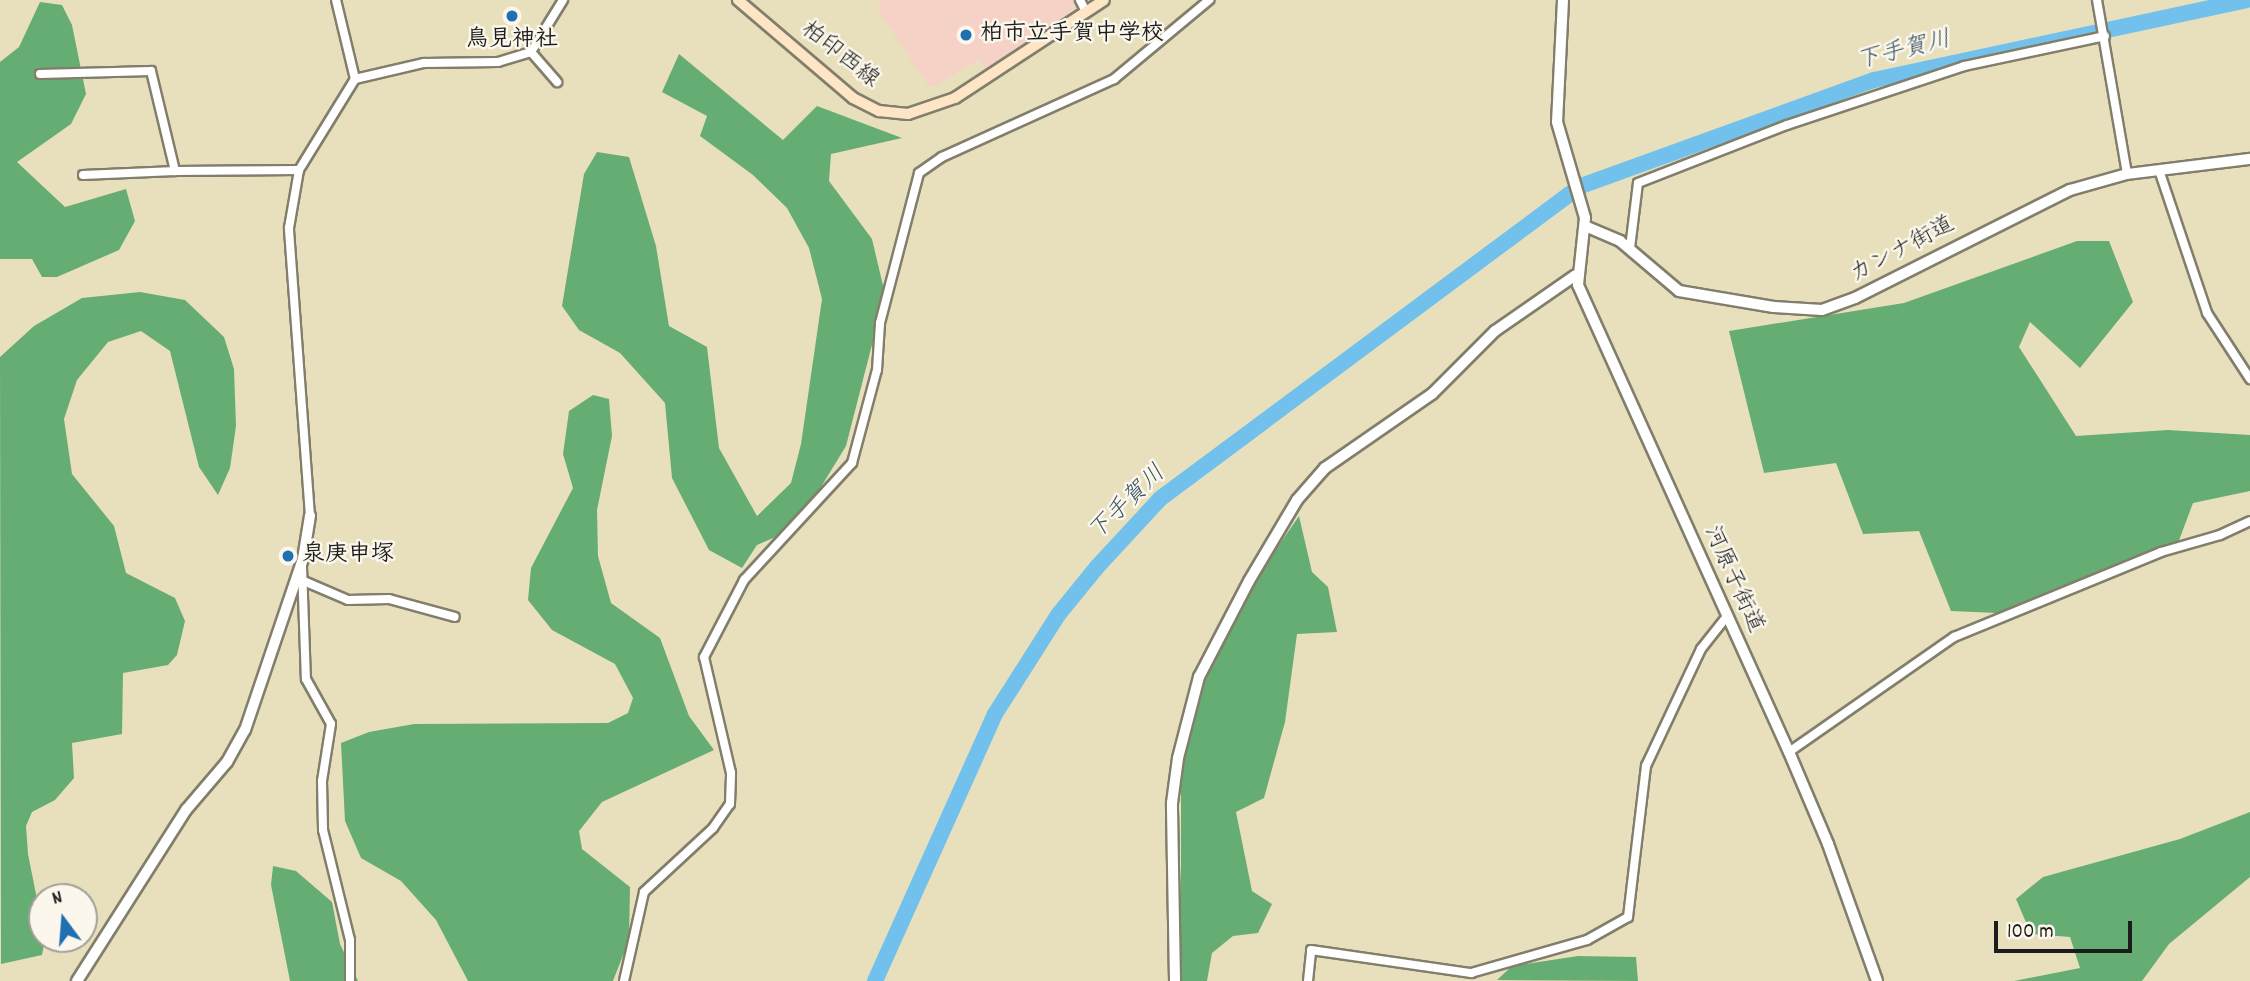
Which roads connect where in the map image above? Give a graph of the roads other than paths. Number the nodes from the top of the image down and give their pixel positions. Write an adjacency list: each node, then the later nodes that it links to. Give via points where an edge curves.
1 (336, 0): 13 (street)
2 (563, 0): 11 (street)
3 (738, 0): 9 (main road, 柏印西線, via 853,98 879,111 908,114 955,98)
4 (1080, 0): 9 (street)
5 (1104, 0): 9 (main road, 柏印西線)
6 (1209, 0): 33 (street, via 1114,79 955,151 919,173 880,323 877,370 852,463 744,580 704,657 733,780 730,804 713,828 644,892)
7 (1563, 0): 21 (street, via 1557,122)
8 (2097, 0): 10 (street)
9 (1086, 12)
10 (2105, 36): 19 (street); 22 (street, via 1964,66 1787,125 1638,183)
11 (531, 52): 13 (street, via 498,62 424,63); 14 (street)
12 (40, 74): 18 (street, via 151,71)
13 (355, 79): 16 (street)
14 (557, 82)
15 (2250, 159): 17 (street, カンナ街道)
16 (299, 170): 18 (street); 25 (street, via 289,229)
17 (2158, 170): 19 (street, カンナ街道); 24 (street, via 2207,313)
18 (175, 171): 20 (street)
19 (2127, 174): 22 (street, カンナ街道, via 2031,207 1855,298 1822,310 1679,291)
20 (83, 175)
21 (1585, 226): 22 (street, カンナ街道); 23 (street)
22 (1630, 248)
23 (1576, 275): 28 (street, 河原子街道); 34 (street, via 1495,331 1432,394 1325,468 1297,500 1249,581 1199,677 1178,758 1172,803)
24 (2250, 379)
25 (310, 516): 27 (street)
26 (2250, 521): 30 (street, via 1954,637)
27 (299, 579): 29 (street, via 348,600 388,598); 31 (street, via 245,730 227,762 186,810); 32 (street, via 306,679 331,724 322,781 323,830 350,940)
28 (1728, 615): 30 (street, 河原子街道); 35 (street, via 1701,649 1646,766 1628,917 1587,940 1471,973 1311,950)
29 (456, 617)
30 (1789, 752): 36 (street, 河原子街道)
31 (77, 981)
32 (350, 981)
33 (624, 981)
34 (1175, 981)
35 (1308, 981)
36 (1877, 981)

